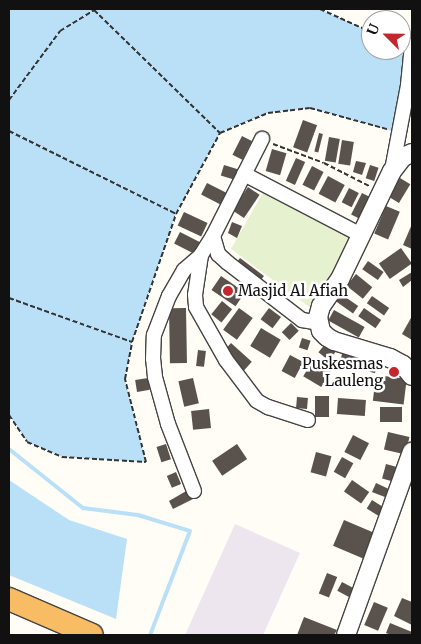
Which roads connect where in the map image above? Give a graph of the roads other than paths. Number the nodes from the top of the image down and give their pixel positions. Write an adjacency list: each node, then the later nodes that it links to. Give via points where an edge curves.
1 (412, 45): 4 (street)
2 (262, 138): 5 (street)
3 (412, 154): 4 (street, via 403,157)
4 (392, 171): 6 (street)
5 (244, 174): 6 (street); 7 (street)
6 (361, 234): 9 (street, via 340,279 321,306)
7 (213, 236): 8 (street); 9 (street, via 218,254 228,263 302,320)
8 (200, 255): 11 (street, via 196,307 226,360 257,400 268,407); 13 (street, via 184,270 169,296 154,335 153,359 168,424)
9 (319, 323): 10 (street, via 320,331 334,341 390,358 403,365)
10 (412, 376)
11 (308, 420)
12 (412, 452): 16 (street)
13 (194, 491)
14 (9, 599): 15 (highway)
15 (92, 635)
16 (346, 635)

